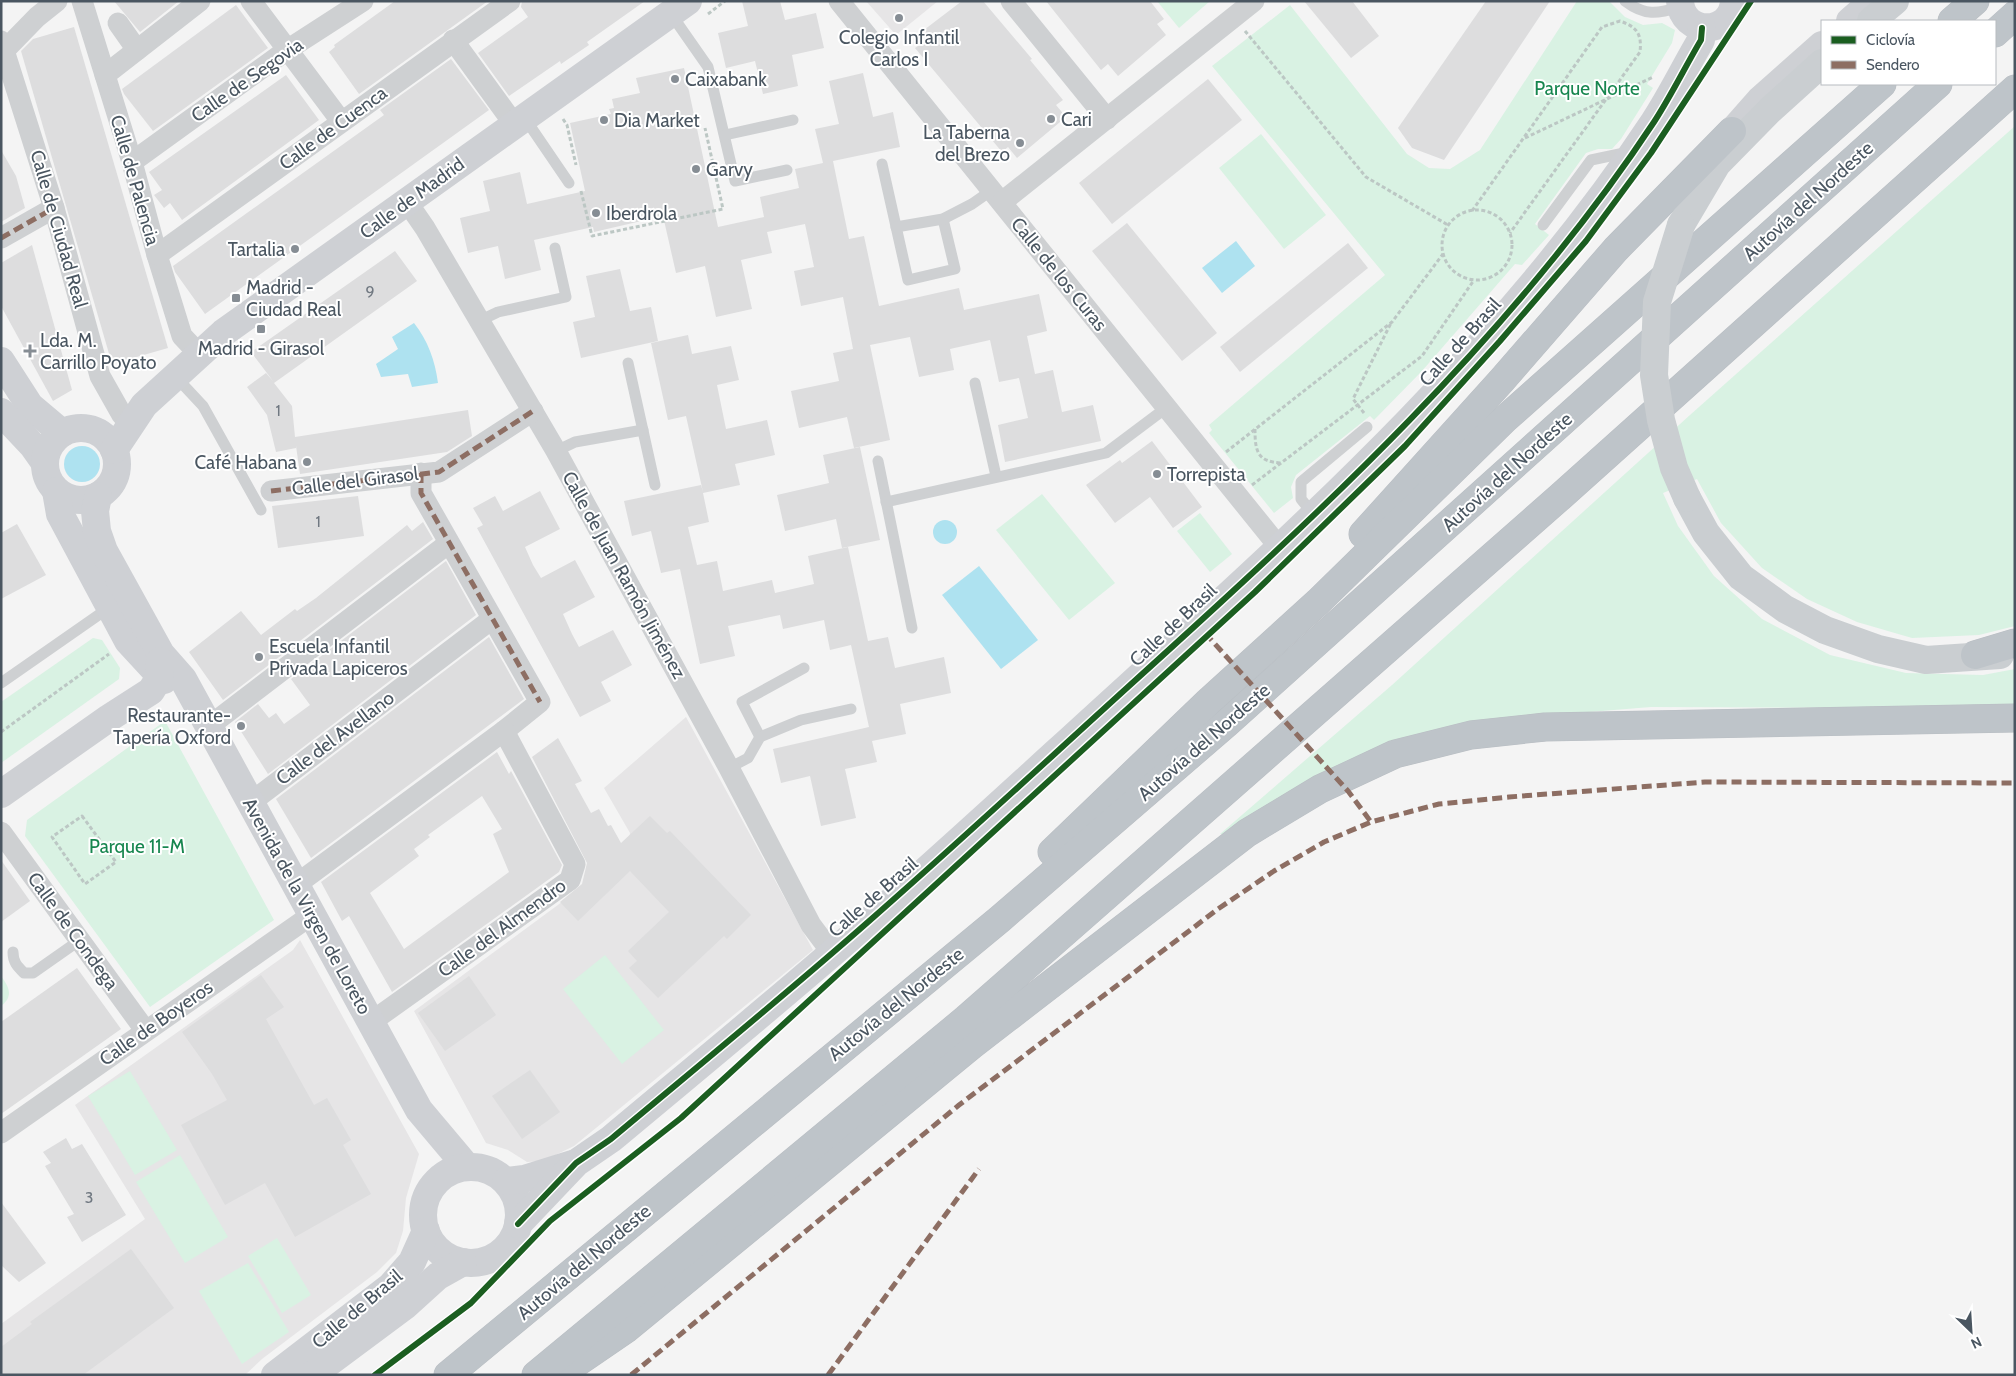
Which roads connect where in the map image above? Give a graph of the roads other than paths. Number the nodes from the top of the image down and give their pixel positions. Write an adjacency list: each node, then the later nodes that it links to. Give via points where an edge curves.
1 (57, 1): 26 (street)
2 (82, 1): 30 (street, Calle de Palencia)
3 (200, 1): 27 (street)
4 (251, 1): 28 (street)
5 (363, 1): 28 (street, Calle de Segovia)
6 (510, 1): 24 (street, Calle de Cuenca)
7 (839, 1): 46 (street, Calle de los Curas)
8 (1011, 1): 34 (street)
9 (1254, 1): 34 (street)
10 (1625, 1): 15 (lane, via 1651,14)
11 (1734, 1): 22 (street, via 1731,15 1725,21)
12 (1873, 1): 18 (street)
13 (1895, 1): 19 (main road)
14 (1975, 1): 20 (highway)
15 (1680, 4): 22 (street, via 1688,21)
16 (679, 8): 35 (street, Calle de Madrid); 39 (lane, via 708,67)
17 (2015, 15): 23 (highway)
18 (1851, 20)
19 (1872, 20)
20 (1953, 20)
21 (118, 23): 27 (street)
22 (1702, 28): 40 (street, Calle de Brasil, via 1701,40 1656,120)
23 (1996, 32)
24 (453, 40): 35 (street); 37 (street, Calle de Cuenca)
25 (1821, 45): 38 (street, via 1760,100)
26 (2, 48): 48 (street, Calle de Ciudad Real)
27 (137, 50): 30 (street)
28 (287, 50): 37 (street); 41 (street, Calle de Segovia)
29 (1821, 64): 43 (main road)
30 (105, 75): 41 (street, Calle de Palencia)
31 (1881, 85): 93 (highway, via 1505,419 1318,602)
32 (1937, 85): 109 (highway, Autovía del Nordeste, via 1227,723 1000,919)
33 (2015, 89): 124 (highway, via 1560,496 973,1013)
34 (1106, 118): 46 (street)
35 (519, 120): 45 (lane); 47 (street, Calle de Madrid)
36 (793, 120): 39 (lane)
37 (342, 122): 54 (street, Calle de Cuenca)
38 (1732, 131): 43 (street); 93 (highway, via 1616,249 1502,380)
39 (725, 135): 44 (lane, via 735,181)
40 (1633, 152): 50 (lane, via 1591,160); 80 (street, Calle de Brasil, via 1544,270 1446,382)
41 (132, 162): 54 (street, Calle de Palencia)
42 (882, 164): 51 (lane)
43 (1717, 164): 89 (main road, bridge, via 1681,225 1657,302 1654,375 1661,420 1674,468 1687,498 1706,534 1741,577 1785,609 1825,630 1878,649 1926,660)
44 (787, 170)
45 (568, 183)
46 (997, 196): 49 (lane); 61 (street, Calle de los Curas)
47 (407, 202): 55 (street, Calle de Juan Ramón Jiménez, via 426,228); 56 (street, Calle de Madrid, via 222,333)
48 (54, 208): 52 (street); 62 (street, Calle de Ciudad Real, via 100,376)
49 (943, 218): 51 (lane); 51 (lane, via 955,269 908,280)
50 (1543, 225)
51 (896, 227)
52 (1, 238)
53 (555, 248): 55 (lane, via 566,297 498,312)
54 (157, 255): 56 (street, Calle de Palencia, via 182,336)
55 (479, 321): 63 (street, Calle de Juan Ramón Jiménez)
56 (199, 354): 59 (street, Calle de Madrid)
57 (1, 360): 67 (street, via 30,406)
58 (628, 363): 66 (lane)
59 (175, 376): 62 (street, Calle de Madrid); 79 (lane, via 202,406)
60 (975, 383): 73 (lane)
61 (1166, 408): 73 (lane, via 1106,453); 82 (street, Calle de los Curas)
62 (133, 410): 68 (street, Calle de Madrid)
63 (533, 411): 69 (street, Calle de Juan Ramón Jiménez); 72 (street)
64 (1, 412): 71 (street)
65 (1368, 423): 80 (lane, via 1301,482 1301,499)
66 (643, 430): 69 (lane, via 575,442); 74 (lane)
67 (62, 433): 68 (street, via 86,428); 71 (street, via 53,442)
68 (106, 442): 77 (street, via 117,463 115,477)
69 (556, 451): 100 (street, Calle de Juan Ramón Jiménez)
70 (878, 461): 78 (lane)
71 (45, 462): 75 (street, via 50,483)
72 (430, 472): 76 (street, Calle del Girasol); 81 (street, via 421,493)
73 (996, 476): 78 (lane)
74 (655, 484)
75 (56, 490): 77 (street, via 75,500); 83 (street, Avenida de la Virgen de Loreto, via 60,514)
76 (271, 491)
77 (98, 496): 90 (street, Avenida de la Virgen de Loreto, via 95,510 97,531 104,551)
78 (886, 502): 85 (lane)
79 (260, 510)
80 (1313, 514): 82 (street, Calle de Brasil)
81 (449, 543): 84 (street); 97 (street)
82 (1279, 547): 108 (street, Calle de Brasil)
83 (110, 607): 86 (street, Avenida de la Virgen de Loreto); 92 (lane)
84 (492, 619): 98 (street, via 540,702); 102 (street, Calle del Avellano)
85 (912, 628)
86 (128, 641): 90 (street, Avenida de la Virgen de Loreto); 95 (street, via 138,670 134,688)
87 (2015, 644): 89 (highway)
88 (2015, 653): 89 (main road)
89 (1975, 655)
90 (160, 666): 95 (street, via 150,692); 97 (street, Avenida de la Virgen de Loreto, via 196,703)
91 (804, 668): 99 (lane, via 742,702)
92 (1, 683)
93 (1208, 702): 109 (highway)
94 (851, 709): 99 (lane, via 802,720)
95 (109, 718): 101 (street)
96 (2015, 718): 125 (highway, via 1545,727 1471,735 1395,754 1320,789 1246,833 972,1045 626,1329)
97 (208, 727): 102 (street, Avenida de la Virgen de Loreto)
98 (504, 731): 104 (street); 110 (street, Calle del Almendro, via 575,864 570,880)
99 (760, 737): 100 (lane, via 748,758)
100 (729, 768): 108 (street, Calle de Juan Ramón Jiménez, via 811,925)
101 (1, 794)
102 (250, 803): 104 (street, Avenida de la Virgen de Loreto)
103 (1, 832): 106 (street, Calle de Condega)
104 (297, 884): 105 (street, Avenida de la Virgen de Loreto)
105 (313, 914): 110 (street, Avenida de la Virgen de Loreto); 111 (street, Calle de Boyeros)
106 (80, 940): 107 (lane, via 33,973 24,973 17,967 13,960); 111 (street, Calle de Condega)
107 (14, 952)
108 (832, 953): 114 (street, Calle de Brasil, via 611,1139)
109 (882, 1015): 123 (highway, Autovía del Nordeste)
110 (371, 1022): 112 (street, Avenida de la Virgen de Loreto)
111 (144, 1030): 113 (street, Calle de Boyeros)
112 (419, 1110): 115 (street, Avenida de la Virgen de Loreto); 117 (street, Avenida de la Virgen de Loreto, via 434,1158)
113 (1, 1133)
114 (576, 1163): 116 (street, via 524,1179); 118 (street)
115 (467, 1167): 116 (street, via 495,1173); 117 (street, via 450,1172)
116 (506, 1181): 118 (street, via 519,1208)
117 (436, 1182): 119 (street, via 424,1205)
118 (518, 1224): 120 (street, via 504,1250 485,1260)
119 (426, 1231): 120 (street, via 434,1246); 121 (street, Calle de Brasil, via 412,1262 390,1286)
120 (463, 1262): 122 (street, Calle de Brasil, via 438,1276 406,1305)
121 (275, 1375)
122 (312, 1375)
123 (448, 1375)
124 (536, 1375)
125 (558, 1375)

